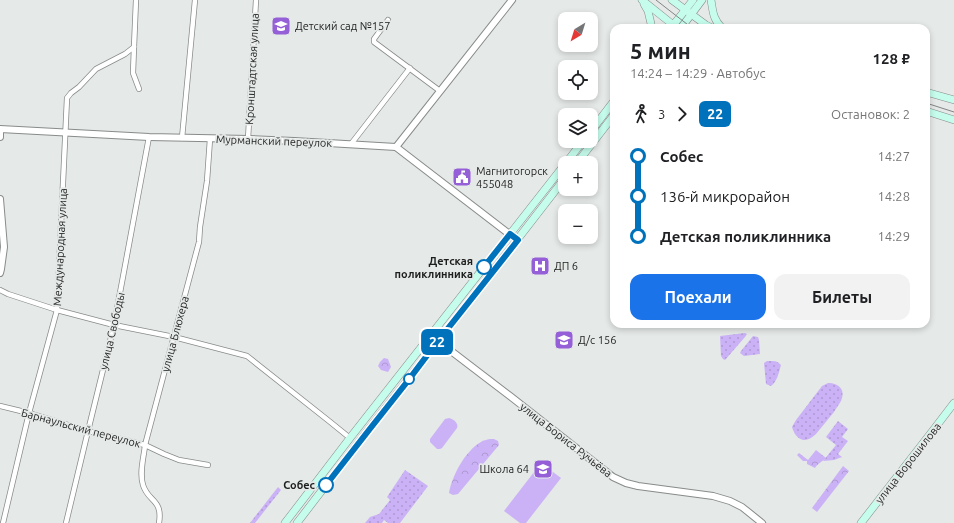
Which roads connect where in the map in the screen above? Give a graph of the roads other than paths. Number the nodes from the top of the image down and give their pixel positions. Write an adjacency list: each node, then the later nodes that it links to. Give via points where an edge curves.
1 (136, 0): 18 (street)
2 (195, 0): 33 (street)
3 (256, 0): 35 (street, Кронштадтская улица)
4 (512, 0): 21 (street)
5 (642, 0): 12 (main road); 13 (main road)
6 (672, 0): 10 (main road)
7 (693, 0): 10 (main road)
8 (702, 0): 10 (main road)
9 (711, 0): 17 (main road, via 713,15)
10 (688, 12): 14 (main road); 15 (main road); 16 (main road)
11 (388, 20): 19 (street, via 374,42)
12 (651, 24)
13 (670, 24)
14 (677, 24)
15 (683, 24)
16 (705, 24)
17 (718, 24)
18 (134, 47): 20 (street, via 134,73); 30 (street, Международная улица, via 96,69 71,93 67,98)
19 (410, 68): 21 (street); 36 (street)
20 (139, 89)
21 (440, 91): 37 (street)
22 (930, 93): 23 (main road)
23 (954, 100)
24 (610, 106): 28 (main road)
25 (930, 111): 27 (main road)
26 (610, 120): 38 (main road)
27 (954, 120)
28 (598, 122)
29 (0, 129): 30 (street, Мурманский переулок); 31 (street)
30 (66, 132): 32 (street, Мурманский переулок); 46 (street, Международная улица)
31 (0, 136)
32 (150, 137): 33 (street, Мурманский переулок); 47 (street, улица Свободы)
33 (182, 138): 34 (street, Мурманский переулок)
34 (210, 139): 35 (street, Мурманский переулок); 49 (street, улица Блюхера, via 199,242)
35 (248, 139): 36 (street, Мурманский переулок)
36 (351, 144): 37 (street, Мурманский переулок)
37 (396, 147): 42 (street)
38 (582, 156)
39 (558, 174): 42 (main road)
40 (558, 187): 43 (main road)
41 (0, 199): 44 (street, via 4,247)
42 (510, 234): 43 (street); 48 (main road)
43 (518, 240): 50 (main road)
44 (0, 273)
45 (0, 290): 46 (street)
46 (57, 310): 47 (street); 53 (street, Международная улица)
47 (114, 325): 49 (street); 54 (street, улица Свободы)
48 (430, 335): 50 (main road, улица Бориса Ручьёва); 55 (main road)
49 (174, 337): 55 (street, via 247,356); 56 (street, улица Блюхера)
50 (438, 341): 62 (main road); 63 (street, улица Бориса Ручьёва, via 613,477 638,486 713,496 730,501)
51 (954, 403): 64 (main road, улица Ворошилова)
52 (0, 406): 53 (street, Барнаульский переулок)
53 (29, 413): 54 (street, Барнаульский переулок); 58 (street, Международная улица)
54 (88, 431): 56 (street, Барнаульский переулок); 59 (street, улица Свободы)
55 (350, 438): 61 (main road)
56 (146, 445): 57 (street, Барнаульский переулок, via 179,460); 60 (street, улица Блюхера, via 141,474 142,484 158,507)
57 (208, 465)
58 (3, 523)
59 (66, 523)
60 (159, 523)
61 (285, 523)
62 (297, 523)
63 (762, 523)
64 (861, 523)

